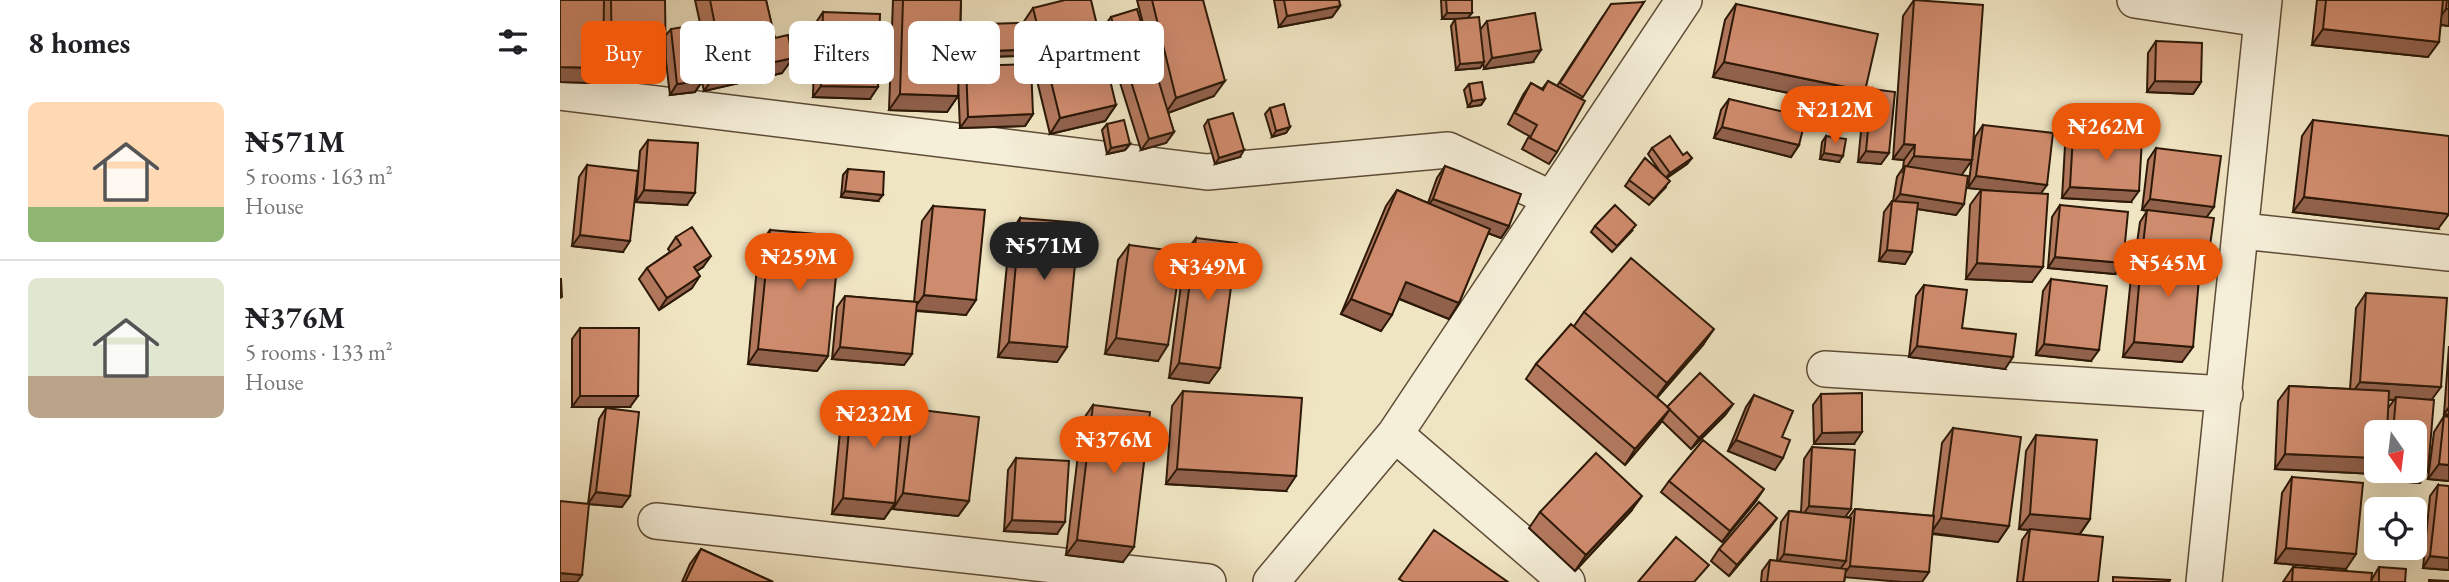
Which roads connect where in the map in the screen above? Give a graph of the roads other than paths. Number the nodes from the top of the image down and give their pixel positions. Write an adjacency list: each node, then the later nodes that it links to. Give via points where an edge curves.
1 (1684, 0): 5 (street)
2 (2134, 0): 3 (street)
3 (2263, 10): 6 (street)
4 (560, 92): 5 (street, via 1207,172 1448,150)
5 (1550, 198): 10 (street)
6 (2242, 231): 7 (street); 9 (street)
7 (2449, 253)
8 (1825, 369): 9 (street)
9 (2225, 394): 15 (street)
10 (1395, 433): 13 (street); 14 (street)
11 (656, 521): 12 (street)
12 (1208, 582)
13 (1271, 582)
14 (1567, 582)
15 (2204, 582)

